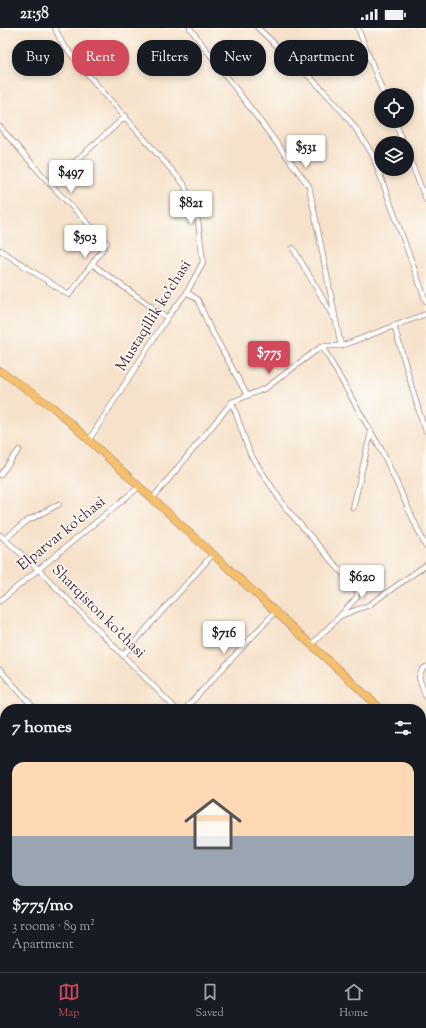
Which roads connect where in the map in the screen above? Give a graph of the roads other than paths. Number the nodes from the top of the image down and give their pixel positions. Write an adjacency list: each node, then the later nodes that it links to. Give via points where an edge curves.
1 (54, 28): 6 (street, Mustaqillik ko'chasi, via 62,43)
2 (190, 28): 18 (street, via 309,186)
3 (258, 28): 15 (street, via 334,101 361,133 373,156)
4 (358, 28): 5 (street)
5 (381, 88)
6 (126, 116): 9 (street); 14 (street, Mustaqillik ko'chasi, via 184,184 198,221 203,262)
7 (0, 127): 9 (street)
8 (414, 170): 10 (street)
9 (50, 184): 13 (street, via 107,243)
10 (426, 200)
11 (293, 248): 18 (street)
12 (1, 253): 13 (street, via 69,295)
13 (92, 264): 17 (street)
14 (187, 292): 17 (street, Mustaqillik ko'chasi); 23 (street, via 198,300 209,326)
15 (426, 301)
16 (426, 314): 19 (street)
17 (167, 318): 27 (street, Mustaqillik ko'chasi)
18 (336, 321): 21 (street)
19 (394, 325): 21 (street); 25 (street)
20 (322, 346): 21 (street); 23 (street, via 266,388); 26 (street)
21 (341, 346)
22 (0, 371): 27 (main road, via 54,408)
23 (247, 395): 24 (street)
24 (232, 402): 31 (street); 42 (street, via 250,454 285,507 357,590 357,597)
25 (426, 431)
26 (371, 432): 33 (street); 36 (street)
27 (89, 440): 30 (main road)
28 (19, 450): 29 (street)
29 (0, 475)
30 (140, 486): 31 (main road); 39 (street, Elparvar ko'chasi)
31 (153, 498): 37 (main road)
32 (59, 504): 35 (street, via 27,521)
33 (353, 508)
34 (0, 535): 35 (street, Sharqiston ko'chasi)
35 (5, 539): 39 (street, Sharqiston ko'chasi)
36 (426, 547)
37 (213, 554): 41 (main road); 44 (street)
38 (426, 565): 42 (street, via 369,605)
39 (38, 569): 40 (street, Elparvar ko'chasi); 44 (street, Sharqiston ko'chasi)
40 (0, 601)
41 (275, 612): 43 (main road); 50 (street)
42 (340, 616): 43 (street)
43 (311, 645): 51 (main road)
44 (123, 655): 49 (street, Sharqiston ko'chasi)
45 (426, 667): 47 (street, via 419,678)
46 (0, 670): 48 (street)
47 (426, 697)
48 (31, 704)
49 (171, 704)
50 (190, 704)
51 (376, 704)

